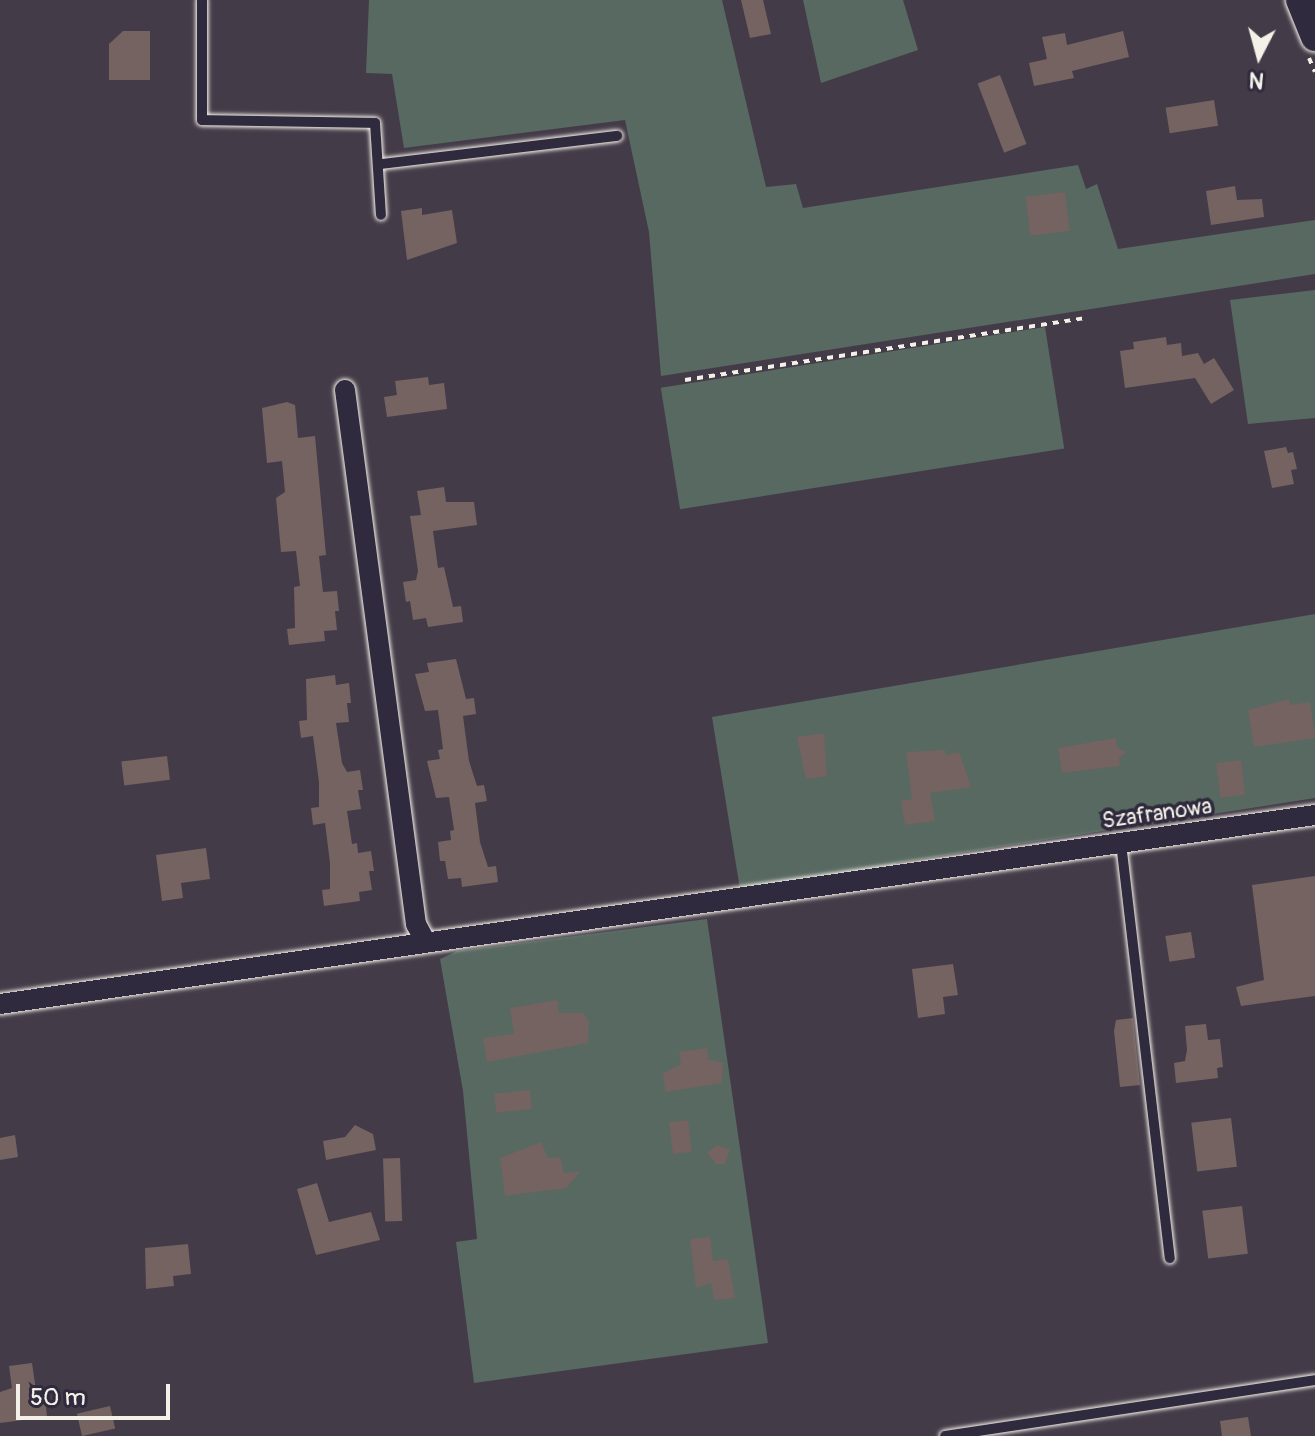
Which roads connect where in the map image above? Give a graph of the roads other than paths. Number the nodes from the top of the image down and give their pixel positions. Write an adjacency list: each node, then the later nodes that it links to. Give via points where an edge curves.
1 (202, 0): 5 (lane, via 202,120 375,123)
2 (1300, 0): 3 (street)
3 (1315, 37)
4 (617, 136): 5 (lane)
5 (381, 164): 6 (lane)
6 (381, 215)
7 (345, 390): 10 (street, via 416,924)
8 (1315, 815): 9 (street, Szafranowa)
9 (1121, 843): 10 (street, Szafranowa); 12 (lane)
10 (426, 943): 11 (street, Szafranowa)
11 (0, 1004)
12 (1170, 1258)
13 (1315, 1380): 14 (lane)
14 (945, 1436)

